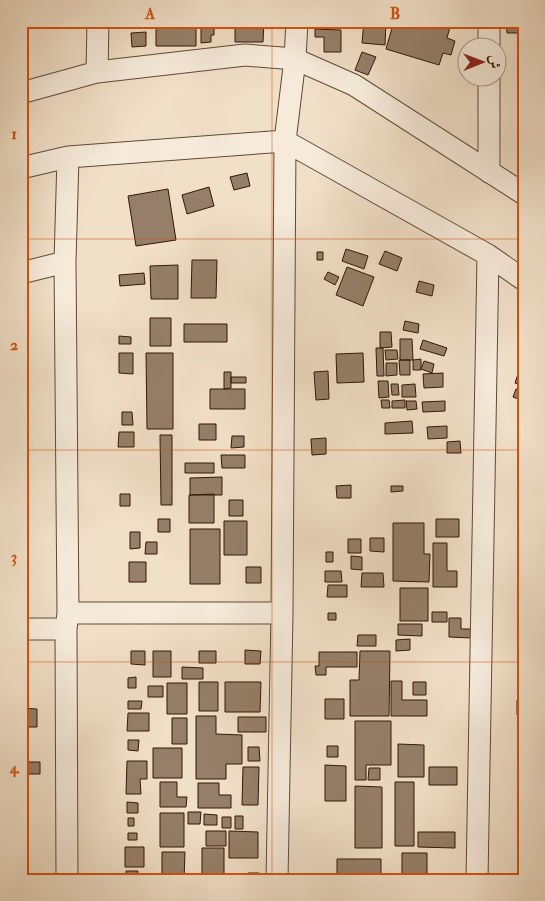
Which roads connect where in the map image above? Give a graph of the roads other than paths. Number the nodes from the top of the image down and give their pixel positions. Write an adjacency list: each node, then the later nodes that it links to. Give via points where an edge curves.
1 (98, 21): 6 (street)
2 (297, 21): 5 (street)
3 (490, 21): 4 (street)
4 (489, 38)
5 (295, 59): 6 (street, via 245,55); 9 (street); 12 (street, via 354,85)
6 (97, 72): 8 (street)
7 (489, 88): 12 (street)
8 (21, 93)
9 (285, 141): 10 (street); 14 (street); 18 (street)
10 (68, 157): 11 (street); 15 (street)
11 (21, 168)
12 (489, 172): 13 (street)
13 (524, 194)
14 (488, 255): 17 (street); 23 (street)
15 (65, 262): 16 (street); 19 (street)
16 (21, 273)
17 (524, 280)
18 (282, 613): 19 (street); 22 (street)
19 (67, 621): 20 (street); 21 (street)
20 (21, 629)
21 (67, 880)
22 (277, 880)
23 (477, 880)

